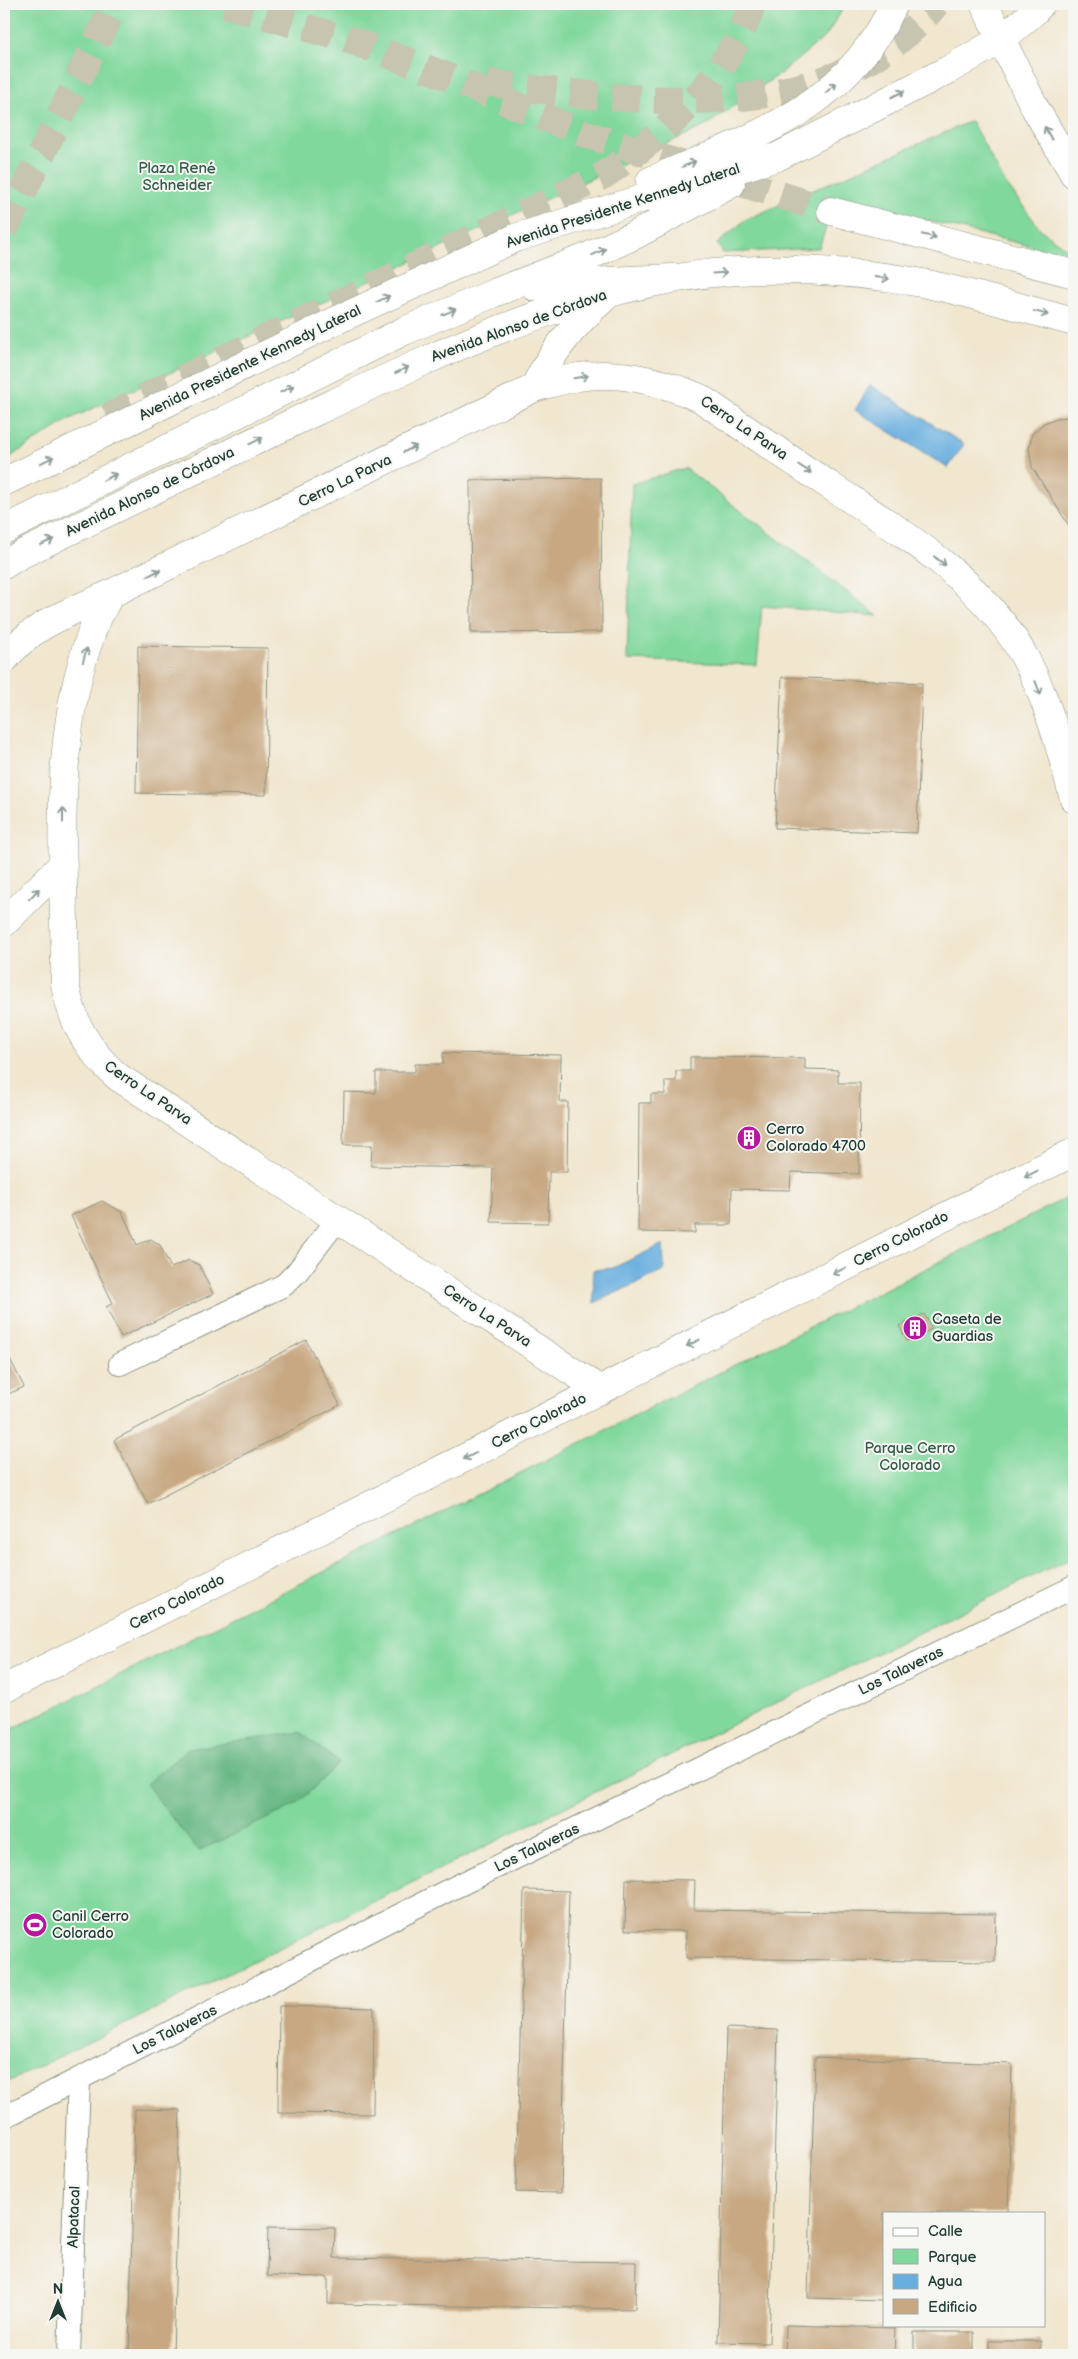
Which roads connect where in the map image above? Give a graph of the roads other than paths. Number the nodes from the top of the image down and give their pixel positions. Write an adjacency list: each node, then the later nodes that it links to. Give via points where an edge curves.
1 (894, 4): 8 (main road, one-way to 1, via 790,119 844,77 867,50)
2 (984, 4): 4 (main road)
3 (1041, 4): 4 (main road, Avenida Presidente Kennedy Lateral)
4 (1002, 39): 5 (main road, Avenida Presidente Kennedy Lateral, one-way to 4); 6 (main road, one-way to 4, via 1034,108)
5 (777, 157): 8 (main road, Avenida Presidente Kennedy Lateral); 11 (main road, one-way to 5, via 587,258 637,234)
6 (1074, 174)
7 (831, 211): 9 (main road, one-way to 9)
8 (515, 238): 15 (main road, Avenida Presidente Kennedy Lateral, one-way to 8, via 335,321)
9 (1074, 274)
10 (672, 278): 11 (main road, via 588,282); 12 (main road, Avenida Alonso de Córdova); 13 (main road, Avenida Alonso de Córdova, one-way to 13, via 757,270 858,274 922,283)
11 (494, 293): 16 (main road, one-way to 11, via 404,331)
12 (609, 294): 14 (main road, via 582,317 559,344); 17 (main road, Avenida Alonso de Córdova, one-way to 12, via 434,356 533,318)
13 (1074, 322)
14 (534, 388): 18 (main road, Cerro La Parva, one-way to 14); 20 (main road, Cerro La Parva, one-way to 20, via 600,375 671,385 700,398 931,554 960,577 988,606 1024,656 1063,758)
15 (4, 482)
16 (4, 530)
17 (4, 565)
18 (110, 594): 19 (main road, Cerro La Parva, via 40,626 13,648); 21 (main road, Cerro La Parva, one-way to 18, via 64,773 69,724 78,676 92,631)
19 (4, 660)
20 (1074, 799)
21 (63, 864): 22 (main road, one-way to 21); 24 (main road, Cerro La Parva, via 65,984 76,1025 94,1054 118,1077)
22 (4, 923)
23 (1074, 1152): 26 (main road, Cerro Colorado, one-way to 26)
24 (338, 1219): 25 (lane, via 284,1285); 26 (main road, Cerro La Parva)
25 (120, 1364)
26 (601, 1390): 28 (main road, Cerro Colorado, one-way to 28)
27 (1074, 1587): 29 (lane, Los Talaveras, via 445,1892)
28 (4, 1689)
29 (79, 2079): 30 (lane, Los Talaveras); 31 (lane, Alpatacal)
30 (4, 2117)
31 (69, 2355)

